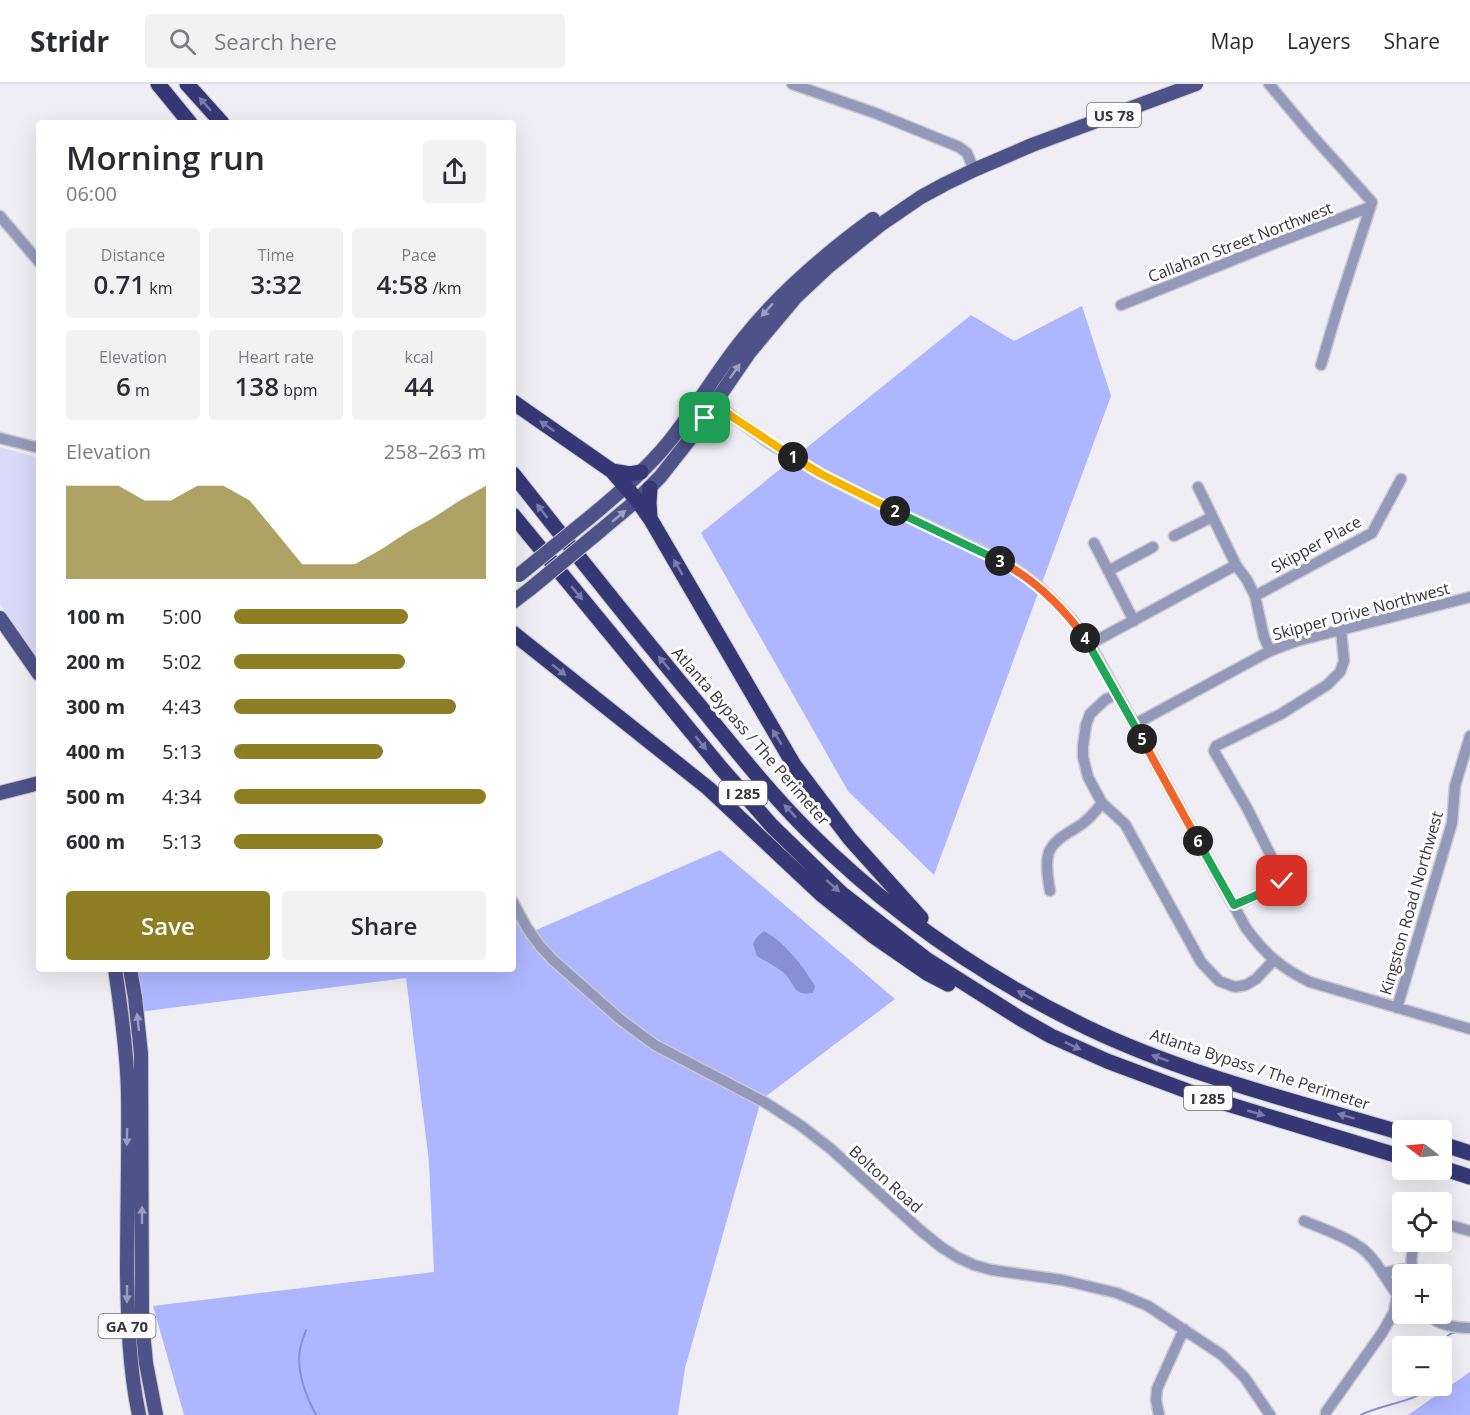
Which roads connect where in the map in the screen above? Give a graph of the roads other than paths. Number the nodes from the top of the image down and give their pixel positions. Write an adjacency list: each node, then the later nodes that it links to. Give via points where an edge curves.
1 (158, 84): 6 (highway)
2 (187, 84): 7 (highway, one-way to 2)
3 (792, 84): 8 (street, via 959,147 967,153)
4 (1196, 84): 8 (main road, US 78)
5 (1269, 84): 9 (street, via 1372,202)
6 (188, 120)
7 (219, 120)
8 (973, 167): 14 (main road, US 78, one-way to 14, via 934,181 898,202 810,268 742,339); 15 (main road, US 78, one-way to 8, via 766,331 829,266 900,210)
9 (1370, 207): 12 (street, Callahan Street Northwest); 13 (street)
10 (0, 216): 11 (street)
11 (36, 258)
12 (1121, 305)
13 (1321, 365)
14 (708, 387): 15 (street); 20 (main road, US 78, via 669,442)
15 (716, 401): 25 (main road, US 78); 43 (street, via 769,443 821,474 1014,568 1054,601)
16 (516, 404): 19 (highway, one-way to 16)
17 (0, 438): 18 (street)
18 (36, 447)
19 (612, 471): 20 (highway); 23 (highway)
20 (641, 472): 23 (main road, US 78)
21 (516, 478): 55 (highway, Atlanta Bypass / The Perimeter / I 285, one-way to 21, via 876,893 772,793)
22 (1401, 479): 36 (street, Skipper Place, via 1372,533)
23 (627, 486): 26 (highway); 35 (main road, US 78, bridge)
24 (1198, 487): 27 (street)
25 (650, 488): 26 (main road, US 78); 29 (highway)
26 (637, 500): 29 (highway); 38 (main road, US 78, one-way to 26, bridge)
27 (1212, 517): 30 (street); 33 (street)
28 (516, 519): 60 (highway, I 285, one-way to 60, via 721,768 798,853 902,942)
29 (651, 520): 55 (highway, one-way to 29, via 850,840 794,765)
30 (1174, 536)
31 (1094, 543): 34 (street)
32 (1153, 547): 34 (street)
33 (1236, 566): 36 (street); 40 (street)
34 (1108, 571): 40 (street)
35 (516, 578)
36 (1255, 596): 44 (street)
37 (1470, 597): 41 (street, Skipper Drive Northwest)
38 (516, 600)
39 (0, 618): 45 (main road)
40 (1134, 621): 43 (street)
41 (1341, 630): 44 (street, Skipper Drive Northwest); 53 (street, via 1344,661 1340,672 1327,685 1214,751 1282,881)
42 (516, 635): 60 (highway, one-way to 60, via 708,788 822,895 872,935 927,973)
43 (1090, 644): 46 (street)
44 (1270, 651): 47 (street, Skipper Drive Northwest)
45 (36, 670)
46 (1118, 694): 47 (street); 51 (street, via 1090,714 1086,725 1083,757 1088,777)
47 (1134, 724): 53 (street)
48 (1470, 735): 59 (street, Kingston Road Northwest, via 1455,786 1452,824)
49 (36, 784): 50 (main road)
50 (4, 790)
51 (1102, 803): 52 (street, via 1050,851); 56 (street, via 1125,824 1201,962 1219,981 1235,987 1246,985)
52 (1050, 891)
53 (1234, 905): 56 (street, via 1259,946)
54 (516, 908): 75 (street, Bolton Road, via 553,960 621,1020 655,1045 800,1125 949,1252 992,1270 1117,1293 1148,1306)
55 (945, 945): 62 (highway, Atlanta Bypass / The Perimeter / I 285, one-way to 55, via 1145,1053 1045,1006)
56 (1274, 960): 59 (street, via 1310,982)
57 (115, 972): 77 (main road, GA 70, one-way to 77, via 128,1090 128,1335)
58 (131, 972): 78 (main road, GA 70, one-way to 58, via 142,1322 141,1054)
59 (1397, 1008): 61 (street)
60 (1021, 1020): 65 (highway, I 285, one-way to 65, via 1165,1084)
61 (1470, 1029)
62 (1392, 1130)
63 (1452, 1147): 64 (highway)
64 (1470, 1153)
65 (1392, 1154)
66 (1452, 1171): 67 (highway)
67 (1470, 1177)
68 (1304, 1221): 72 (street, via 1362,1248)
69 (1452, 1226): 70 (street)
70 (1470, 1231)
71 (1392, 1272): 72 (street)
72 (1382, 1273): 76 (street, via 1397,1295 1394,1312)
73 (1444, 1324): 74 (street)
74 (1470, 1328)
75 (1184, 1329): 79 (street, via 1157,1389); 80 (street, Bolton Road, via 1222,1355 1245,1378)
76 (1323, 1414)
77 (139, 1415)
78 (156, 1415)
79 (1159, 1415)
80 (1270, 1415)

